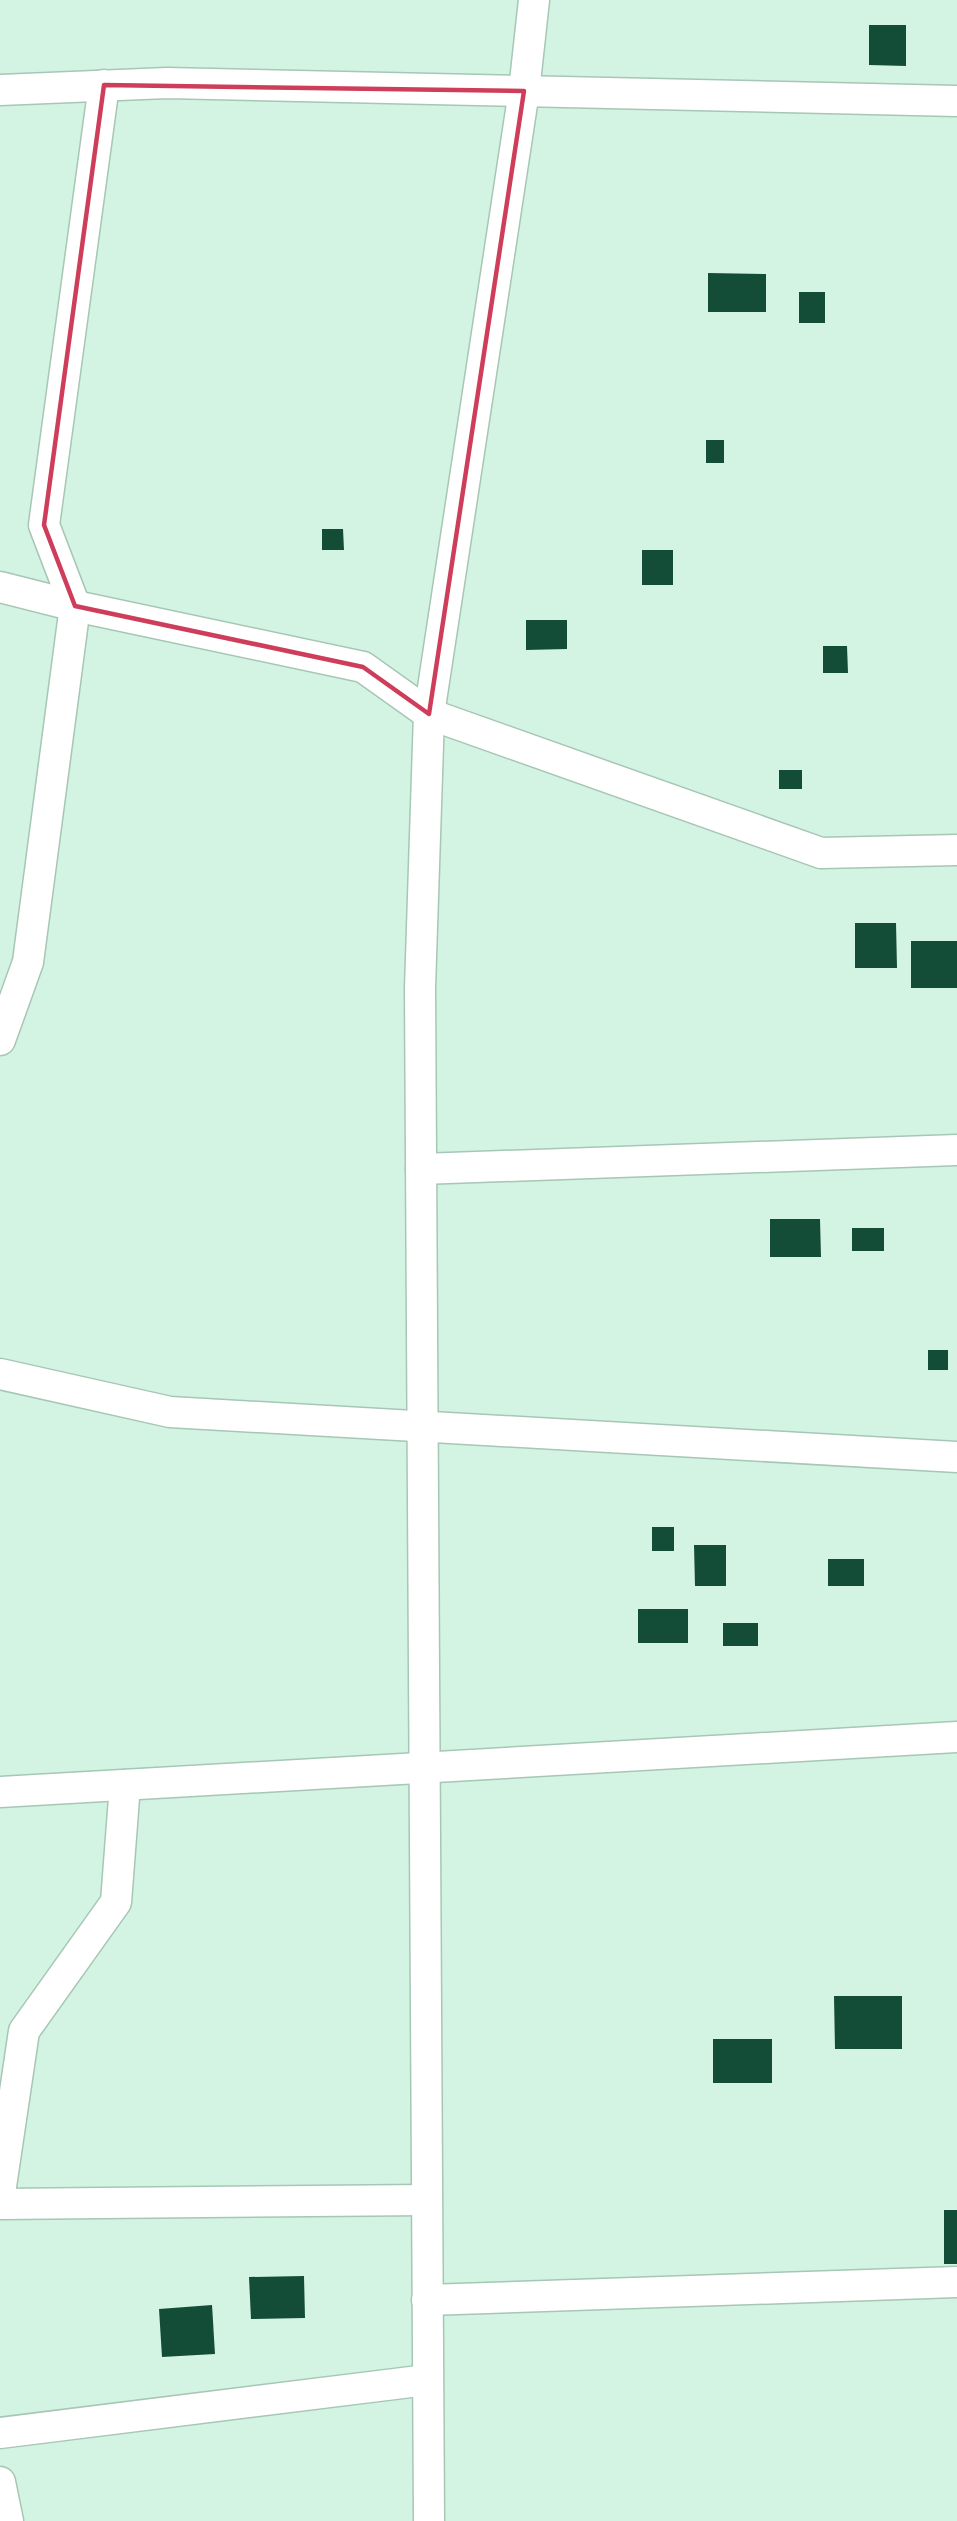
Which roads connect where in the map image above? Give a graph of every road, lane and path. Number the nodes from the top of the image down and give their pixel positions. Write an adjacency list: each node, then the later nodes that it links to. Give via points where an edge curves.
1 (534, 0): 4 (street)
2 (104, 85): 3 (street); 4 (street); 7 (street, via 44,525)
3 (0, 90)
4 (524, 91): 5 (street); 8 (street)
5 (957, 100)
6 (0, 587): 7 (street)
7 (75, 606): 8 (street, via 363,667); 10 (street, via 28,962)
8 (429, 714): 9 (street, via 821,852); 12 (street, via 420,988)
9 (957, 850)
10 (0, 1040)
11 (957, 1150): 12 (street)
12 (421, 1168): 14 (street)
13 (0, 1374): 14 (street, via 170,1412)
14 (423, 1427): 15 (street); 17 (street)
15 (957, 1457)
16 (957, 1737): 17 (street)
17 (424, 1768): 18 (street); 21 (street)
18 (125, 1785): 19 (street); 20 (street, via 116,1902 24,2031)
19 (0, 1792)
20 (0, 2193)
21 (426, 2200): 22 (street); 24 (street)
22 (0, 2204)
23 (957, 2282): 24 (street)
24 (427, 2300): 25 (street)
25 (427, 2380): 26 (street); 29 (street)
26 (0, 2433)
27 (0, 2482): 28 (street)
28 (8, 2521)
29 (429, 2521)

